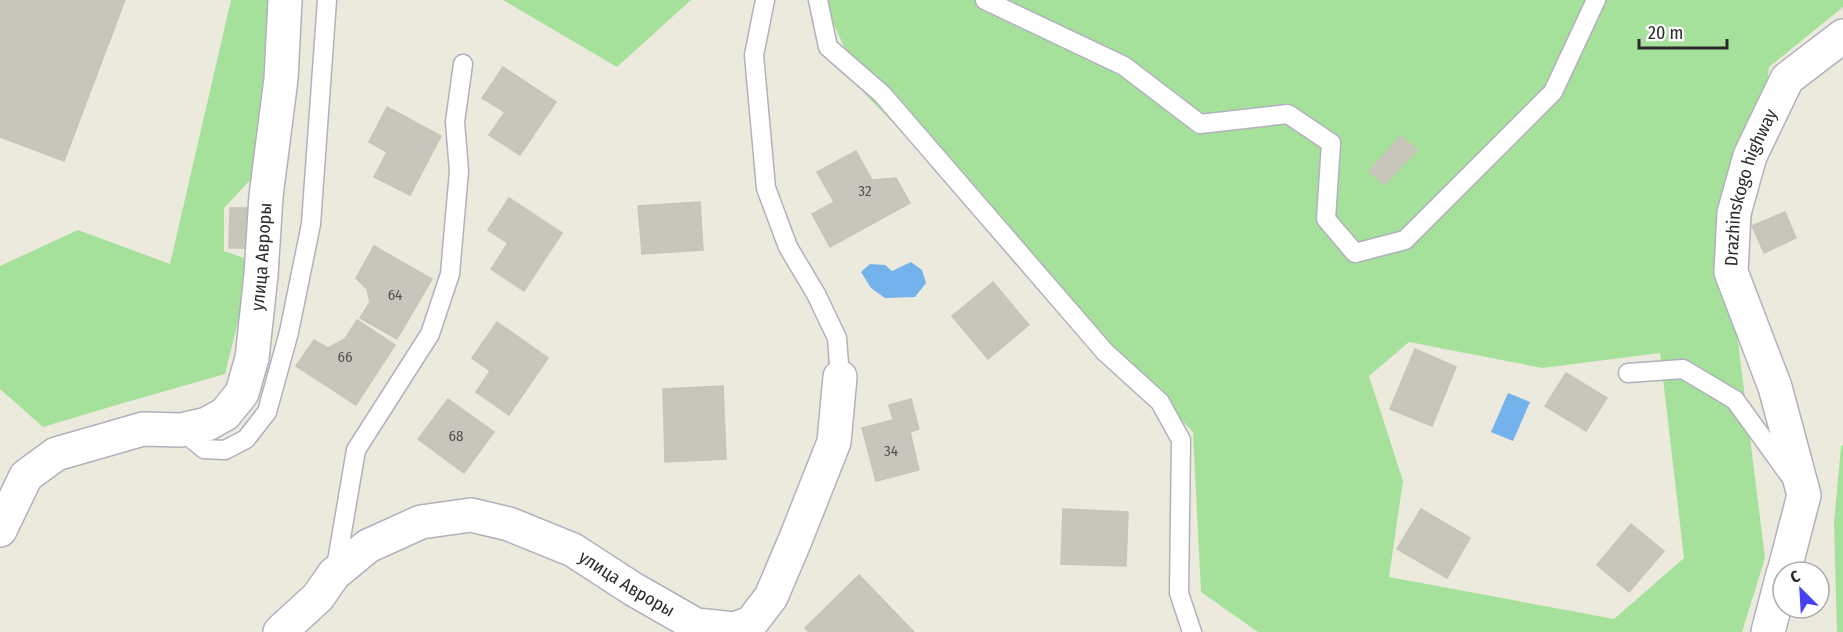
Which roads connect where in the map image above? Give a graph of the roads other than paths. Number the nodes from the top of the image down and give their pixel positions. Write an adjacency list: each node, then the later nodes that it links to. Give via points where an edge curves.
1 (285, 0): 11 (street, улица Авроры, via 281,79 252,358 242,393 225,414 207,424)
2 (327, 0): 11 (lane, via 311,224 289,332 267,412 246,439 225,450 204,449)
3 (765, 0): 10 (lane, via 754,55 766,188 788,247 837,338)
4 (818, 0): 17 (lane, via 828,47 882,94 1106,352 1160,402 1180,440 1179,593)
5 (985, 0): 6 (lane, via 1124,66 1200,124 1288,114 1331,143 1326,219 1355,253 1405,240 1553,92)
6 (1596, 0)
7 (1843, 36): 12 (street, Drazhinskogo highway, via 1787,79 1750,156 1734,213 1731,272 1775,387)
8 (463, 64): 15 (lane, via 455,122 459,171 450,274 430,334 356,450)
9 (1629, 373): 12 (lane, via 1683,369 1735,400)
10 (840, 377): 15 (street, улица Авроры, via 834,442 771,597 751,623 734,629 696,625 573,550 509,524 471,515 421,522 368,546)
11 (181, 430): 13 (street, улица Авроры, via 143,429 56,454 26,476)
12 (1804, 495): 14 (street, Drazhinskogo highway)
13 (0, 530)
14 (1786, 560)
15 (334, 574): 16 (street, улица Авроры, via 318,597)
16 (280, 632)
17 (1192, 632)

